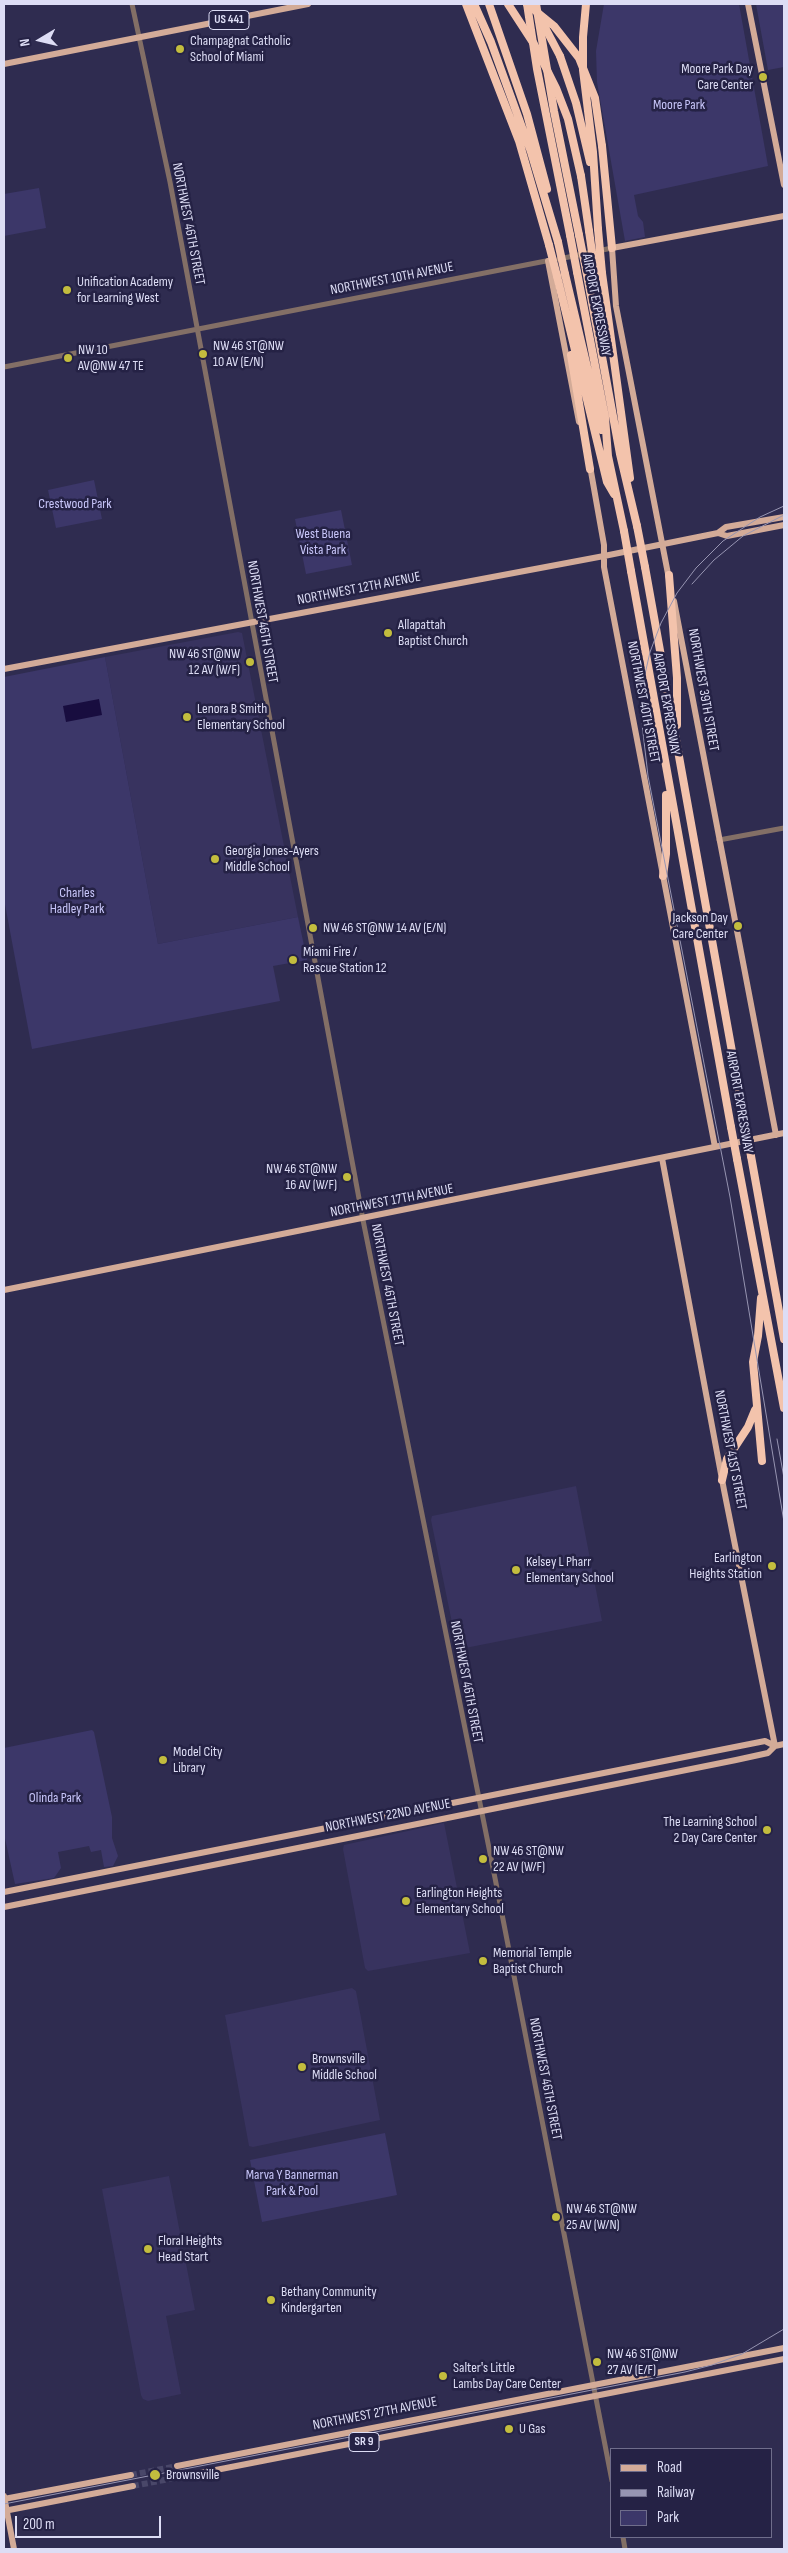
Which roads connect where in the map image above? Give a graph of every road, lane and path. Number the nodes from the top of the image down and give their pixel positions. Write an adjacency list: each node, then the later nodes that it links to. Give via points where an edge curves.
1 (132, 4): 11 (street, NORTHWEST 46TH STREET)
2 (308, 4): 11 (main road, US 441)
3 (466, 4): 17 (highway, via 503,95)
4 (474, 4): 17 (highway, via 498,58 531,152)
5 (489, 4): 17 (highway, via 537,147)
6 (508, 4): 16 (highway, bridge, via 534,44 556,88 570,126)
7 (529, 4): 14 (highway, bridge, via 560,56 580,116); 18 (highway, bridge, via 554,26 579,58 595,98); 23 (highway, AIRPORT EXPRESSWAY, bridge, via 537,69 605,417)
8 (536, 4): 26 (highway, AIRPORT EXPRESSWAY, bridge, via 620,454)
9 (586, 4): 14 (highway, via 582,60)
10 (748, 4): 13 (main road)
11 (138, 38): 12 (main road, US 441); 21 (street, NORTHWEST 46TH STREET, via 170,182)
12 (4, 64)
13 (784, 185)
14 (596, 199): 16 (highway)
15 (784, 216): 18 (main road, NORTHWEST 10TH AVENUE)
16 (593, 230): 26 (highway, bridge)
17 (554, 243): 20 (highway, bridge); 23 (highway, bridge, via 565,274)
18 (612, 248): 19 (street, NORTHWEST 10TH AVENUE); 30 (main road, NORTHWEST 39TH STREET, via 616,306)
19 (548, 261): 21 (street, NORTHWEST 10TH AVENUE); 24 (main road, NORTHWEST 40TH STREET)
20 (562, 297): 24 (highway); 25 (highway, via 608,482)
21 (197, 330): 22 (street, NORTHWEST 10TH AVENUE); 33 (street, NORTHWEST 46TH STREET)
22 (4, 367)
23 (608, 456): 25 (highway, AIRPORT EXPRESSWAY)
24 (590, 469): 31 (main road, NORTHWEST 40TH STREET)
25 (618, 502): 36 (highway, AIRPORT EXPRESSWAY, bridge)
26 (633, 505): 35 (highway, AIRPORT EXPRESSWAY, bridge)
27 (784, 517): 29 (main road, NORTHWEST 12TH AVENUE, via 726,527)
28 (784, 526): 29 (main road, NORTHWEST 12TH AVENUE, via 727,536)
29 (718, 533): 30 (main road, NORTHWEST 12TH AVENUE)
30 (663, 544): 31 (main road, NORTHWEST 12TH AVENUE); 32 (main road, NORTHWEST 39TH STREET)
31 (604, 556): 33 (main road, NORTHWEST 12TH AVENUE); 39 (main road, NORTHWEST 40TH STREET)
32 (669, 575): 35 (highway, via 677,678); 38 (main road, NORTHWEST 39TH STREET)
33 (250, 624): 34 (main road, NORTHWEST 12TH AVENUE); 44 (street, NORTHWEST 46TH STREET)
34 (4, 669)
35 (676, 735): 47 (highway, AIRPORT EXPRESSWAY, bridge)
36 (664, 760): 39 (highway, via 667,840); 45 (highway, AIRPORT EXPRESSWAY, bridge)
37 (784, 828): 38 (street)
38 (719, 840): 41 (main road, NORTHWEST 39TH STREET)
39 (663, 876): 42 (main road, NORTHWEST 40TH STREET)
40 (784, 1133): 41 (main road, NORTHWEST 17TH AVENUE)
41 (776, 1135): 42 (main road, NORTHWEST 17TH AVENUE)
42 (715, 1147): 43 (main road, NORTHWEST 17TH AVENUE)
43 (662, 1158): 44 (main road, NORTHWEST 17TH AVENUE); 51 (main road, NORTHWEST 41ST STREET)
44 (363, 1220): 46 (main road, NORTHWEST 17TH AVENUE); 54 (street, NORTHWEST 46TH STREET)
45 (761, 1283): 48 (highway, via 753,1362); 49 (highway, AIRPORT EXPRESSWAY)
46 (4, 1290)
47 (784, 1339)
48 (756, 1396): 50 (highway); 51 (highway, via 753,1419 727,1459)
49 (784, 1408)
50 (762, 1461)
51 (722, 1480): 53 (main road, NORTHWEST 41ST STREET)
52 (784, 1744): 53 (main road, NORTHWEST 22ND AVENUE)
53 (775, 1746): 54 (main road, NORTHWEST 22ND AVENUE, via 765,1741); 55 (main road, NORTHWEST 22ND AVENUE, via 768,1753 752,1757)
54 (478, 1799): 55 (street, NORTHWEST 46TH STREET); 56 (main road, NORTHWEST 22ND AVENUE)
55 (480, 1810): 57 (main road, NORTHWEST 22ND AVENUE); 61 (street, NORTHWEST 46TH STREET)
56 (4, 1892)
57 (4, 1907)
58 (784, 2348): 60 (main road, NORTHWEST 27TH AVENUE / SR 9)
59 (784, 2359): 62 (main road, NORTHWEST 27TH AVENUE / SR 9)
60 (652, 2374): 61 (main road, NORTHWEST 27TH AVENUE / SR 9); 62 (main road, via 647,2378)
61 (593, 2385): 63 (street, NORTHWEST 46TH STREET); 64 (main road, NORTHWEST 27TH AVENUE / SR 9)
62 (645, 2388): 63 (main road, NORTHWEST 27TH AVENUE / SR 9)
63 (596, 2397): 66 (street, NORTHWEST 46TH STREET); 67 (main road, NORTHWEST 27TH AVENUE / SR 9)
64 (213, 2459): 65 (main road, NORTHWEST 27TH AVENUE / SR 9); 67 (main road, via 207,2464)
65 (177, 2466)
66 (610, 2470)
67 (209, 2472): 69 (main road, NORTHWEST 27TH AVENUE / SR 9)
68 (131, 2475): 71 (main road)
69 (180, 2477)
70 (133, 2486): 72 (main road)
71 (4, 2498): 72 (main road)
72 (5, 2510): 73 (main road)
73 (14, 2549)

